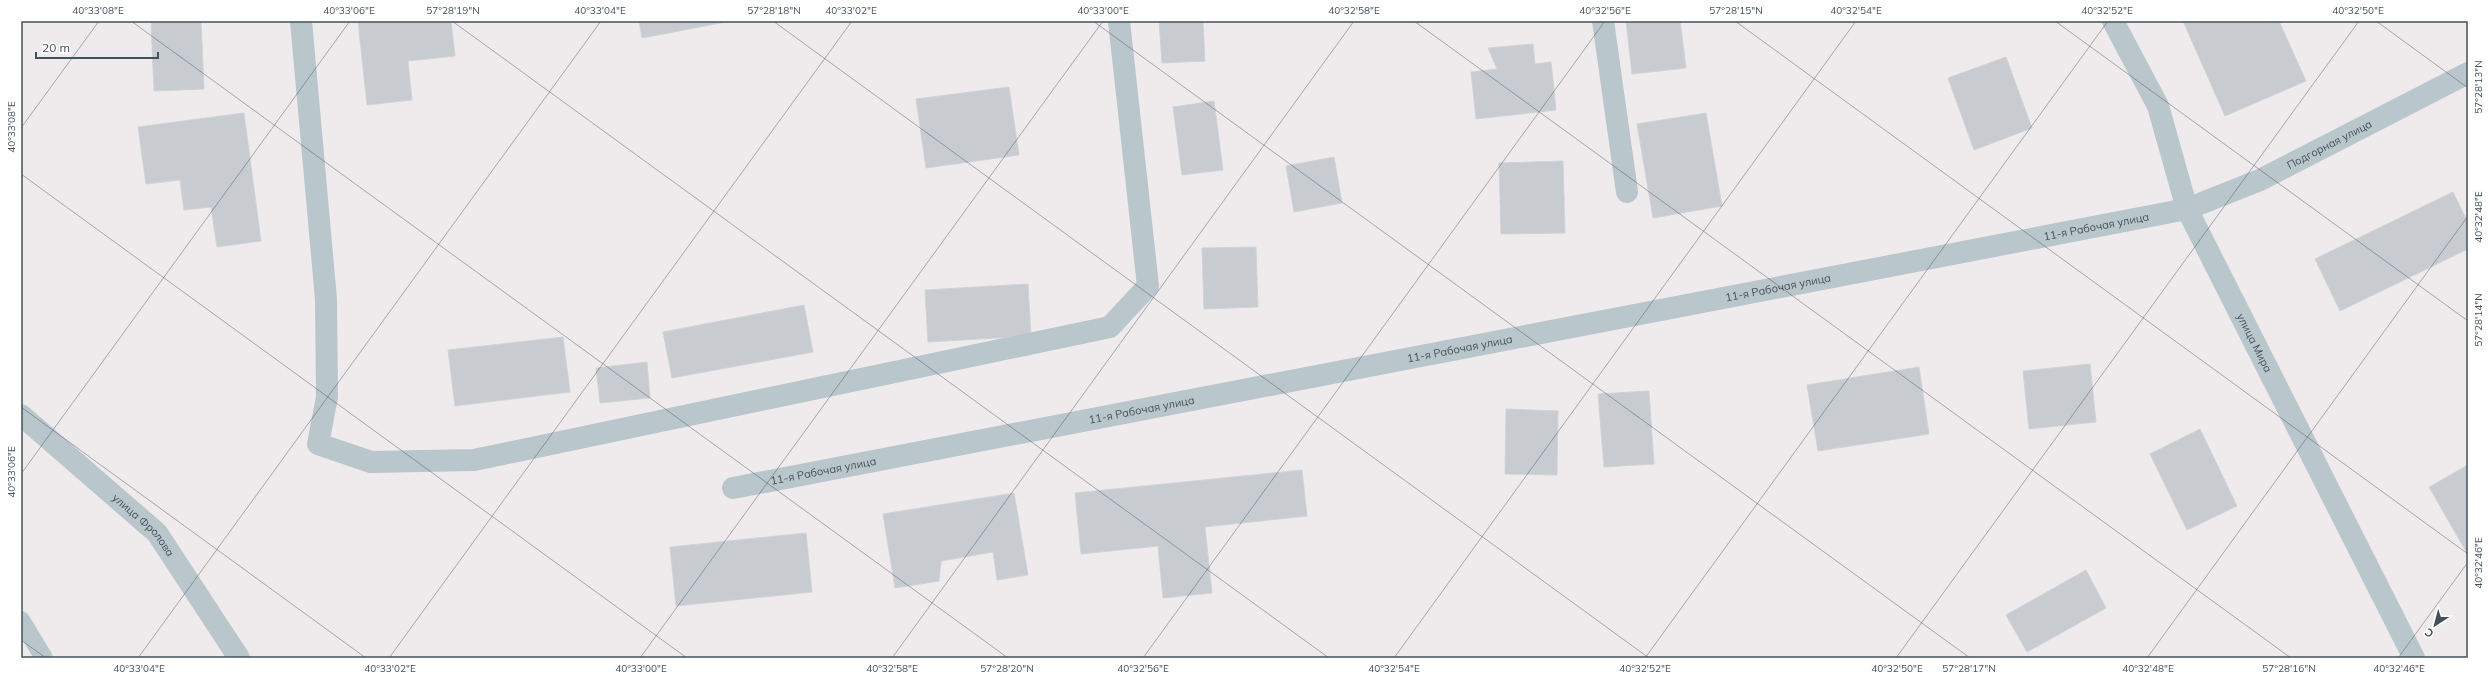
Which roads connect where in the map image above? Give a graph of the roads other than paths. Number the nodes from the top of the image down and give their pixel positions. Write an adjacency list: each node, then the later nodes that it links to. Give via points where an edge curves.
1 (301, 21): 2 (street, via 326,299 327,397 318,444 371,462 474,460 1110,327 1148,286)
2 (1119, 21)
3 (1603, 21): 6 (street)
4 (2113, 21): 7 (street, улица Мира, via 2158,106)
5 (2468, 73): 7 (street, Подгорная улица, via 2260,180)
6 (1627, 192)
7 (2186, 209): 9 (street, 11-я Рабочая улица); 13 (street, улица Мира)
8 (21, 415): 12 (street, улица Фролова, via 157,533)
9 (733, 488)
10 (21, 620): 11 (lane)
11 (44, 658)
12 (239, 658)
13 (2414, 658)

